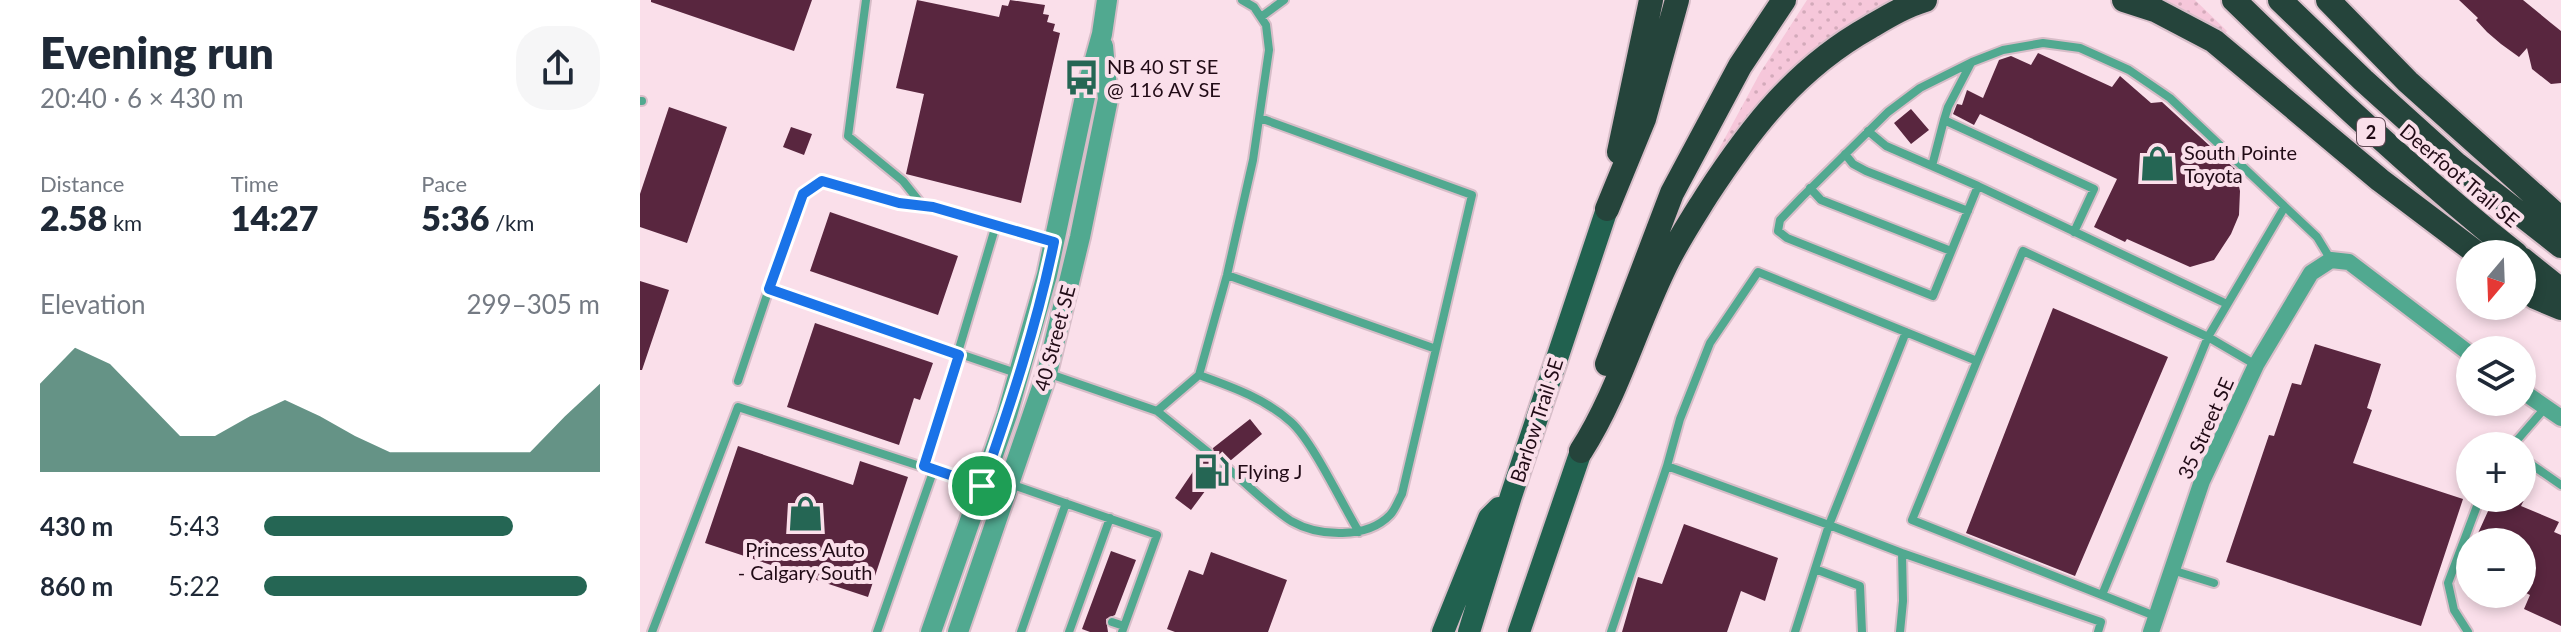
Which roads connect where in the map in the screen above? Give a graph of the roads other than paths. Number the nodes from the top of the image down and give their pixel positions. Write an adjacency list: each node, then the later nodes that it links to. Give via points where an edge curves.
1 (866, 0): 23 (lane, via 848,136 903,181)
2 (1107, 0): 14 (street, 40 Street SE)
3 (1242, 0): 13 (lane)
4 (1284, 0): 13 (lane)
5 (1651, 0): 25 (highway)
6 (1677, 0): 25 (highway, via 1644,119)
7 (1784, 0): 59 (highway, via 1740,66 1672,193 1588,417)
8 (1925, 0): 59 (highway, via 1893,13 1827,54 1780,96 1749,135 1665,265 1603,417)
9 (2124, 0): 30 (highway, via 2214,41)
10 (2234, 0): 31 (highway, Deerfoot Trail SE / 2, via 2340,103)
11 (2280, 0): 33 (highway, Deerfoot Trail SE / 2, via 2455,163)
12 (2328, 0): 27 (highway, via 2408,82)
13 (1261, 17): 16 (lane, via 1269,50)
14 (1102, 34): 32 (street, 40 Street SE); 50 (street, 40 Street SE, via 1108,99)
15 (1972, 62): 17 (lane); 18 (lane, via 1920,88); 24 (lane, via 2043,43 2080,48 2129,70 2170,98)
16 (1260, 118): 37 (lane); 46 (lane, via 1472,195)
17 (1944, 120): 20 (lane); 29 (lane, via 2094,189)
18 (1868, 131): 19 (lane); 20 (lane, via 1886,146)
19 (1845, 154): 22 (lane); 26 (lane, via 1866,171)
20 (1932, 166): 21 (lane)
21 (1978, 186): 26 (lane); 29 (lane)
22 (1810, 188): 34 (lane, via 1821,200); 34 (lane, via 1780,220 1778,231 1787,238 1933,296)
23 (923, 206): 28 (lane); 38 (lane, via 822,181 803,194)
24 (2284, 208): 35 (lane, via 2317,237); 41 (lane)
25 (1607, 209): 69 (main road, Barlow Trail SE)
26 (1968, 211): 34 (lane)
27 (2561, 219)
28 (996, 225): 32 (lane); 47 (lane)
29 (2074, 232): 41 (lane)
30 (2459, 240)
31 (2498, 240)
32 (1054, 242): 51 (street, 40 Street SE)
33 (2561, 246)
34 (1951, 251)
35 (2331, 260): 45 (street, via 2349,262); 49 (street, 35 Street SE, via 2311,273)
36 (2536, 270): 39 (highway, Deerfoot Trail SE)
37 (1227, 275): 46 (lane); 52 (lane)
38 (769, 289): 47 (lane); 53 (lane)
39 (2561, 290)
40 (2536, 297): 42 (highway)
41 (2227, 304): 44 (lane)
42 (2561, 308)
43 (1906, 332): 48 (lane); 63 (lane, via 1758,272 1710,343); 73 (lane)
44 (2208, 337): 48 (lane, via 2023,251); 49 (lane); 85 (lane)
45 (2456, 343)
46 (1436, 349): 74 (lane, via 1402,494 1392,513)
47 (959, 355): 51 (lane); 61 (lane)
48 (1977, 361): 85 (lane, via 1912,520)
49 (2256, 365): 78 (street, 35 Street SE, via 2202,481)
50 (1047, 373): 56 (lane); 68 (street, 40 Street SE)
51 (1019, 374): 67 (street, 40 Street SE)
52 (1199, 375): 56 (lane); 74 (lane, via 1252,395 1292,423)
53 (738, 381)
54 (2536, 401): 55 (street)
55 (2546, 408): 57 (street); 58 (lane)
56 (1157, 411): 60 (lane)
57 (2561, 418)
58 (2525, 432)
59 (1581, 451): 101 (main road)
60 (1208, 452)
61 (924, 466): 65 (lane); 93 (lane, via 738,407)
62 (1225, 466): 74 (lane, via 1293,522 1321,531)
63 (1667, 466): 73 (lane); 102 (lane)
64 (2536, 468): 66 (lane)
65 (934, 469): 67 (lane); 94 (lane)
66 (2561, 485)
67 (982, 486): 68 (lane); 95 (street, 40 Street SE)
68 (1008, 489): 70 (lane); 96 (street, 40 Street SE)
69 (1511, 496): 99 (main road, via 1489,518); 100 (main road, Barlow Trail SE)
70 (1066, 503): 72 (lane); 97 (lane)
71 (2475, 512): 107 (lane, via 2448,583 2454,610)
72 (1110, 518): 76 (lane); 82 (lane, via 1157,535)
73 (1829, 525): 75 (lane); 77 (lane)
74 (1359, 532)
75 (1902, 553): 105 (lane); 106 (lane, via 2101,622)
76 (1092, 567): 79 (lane); 83 (lane)
77 (1815, 569): 103 (lane); 104 (lane, via 1860,586)
78 (2171, 569): 81 (lane); 91 (street, 35 Street SE)
79 (1104, 572)
80 (1127, 581): 82 (lane)
81 (2214, 583)
82 (1138, 586): 87 (lane)
83 (1084, 591): 84 (lane); 88 (lane)
84 (1095, 595)
85 (2102, 595): 91 (lane)
86 (1119, 603): 87 (lane)
87 (1130, 607): 92 (lane)
88 (1077, 609): 89 (lane); 98 (lane)
89 (1088, 613)
90 (1112, 622): 92 (lane)
91 (2153, 624)
92 (1123, 629)
93 (652, 632)
94 (877, 632)
95 (931, 632)
96 (958, 632)
97 (1021, 632)
98 (1069, 632)
99 (1443, 632)
100 (1469, 632)
101 (1519, 632)
102 (1611, 632)
103 (1795, 632)
104 (1862, 632)
105 (1900, 632)
106 (2098, 632)
107 (2468, 632)

